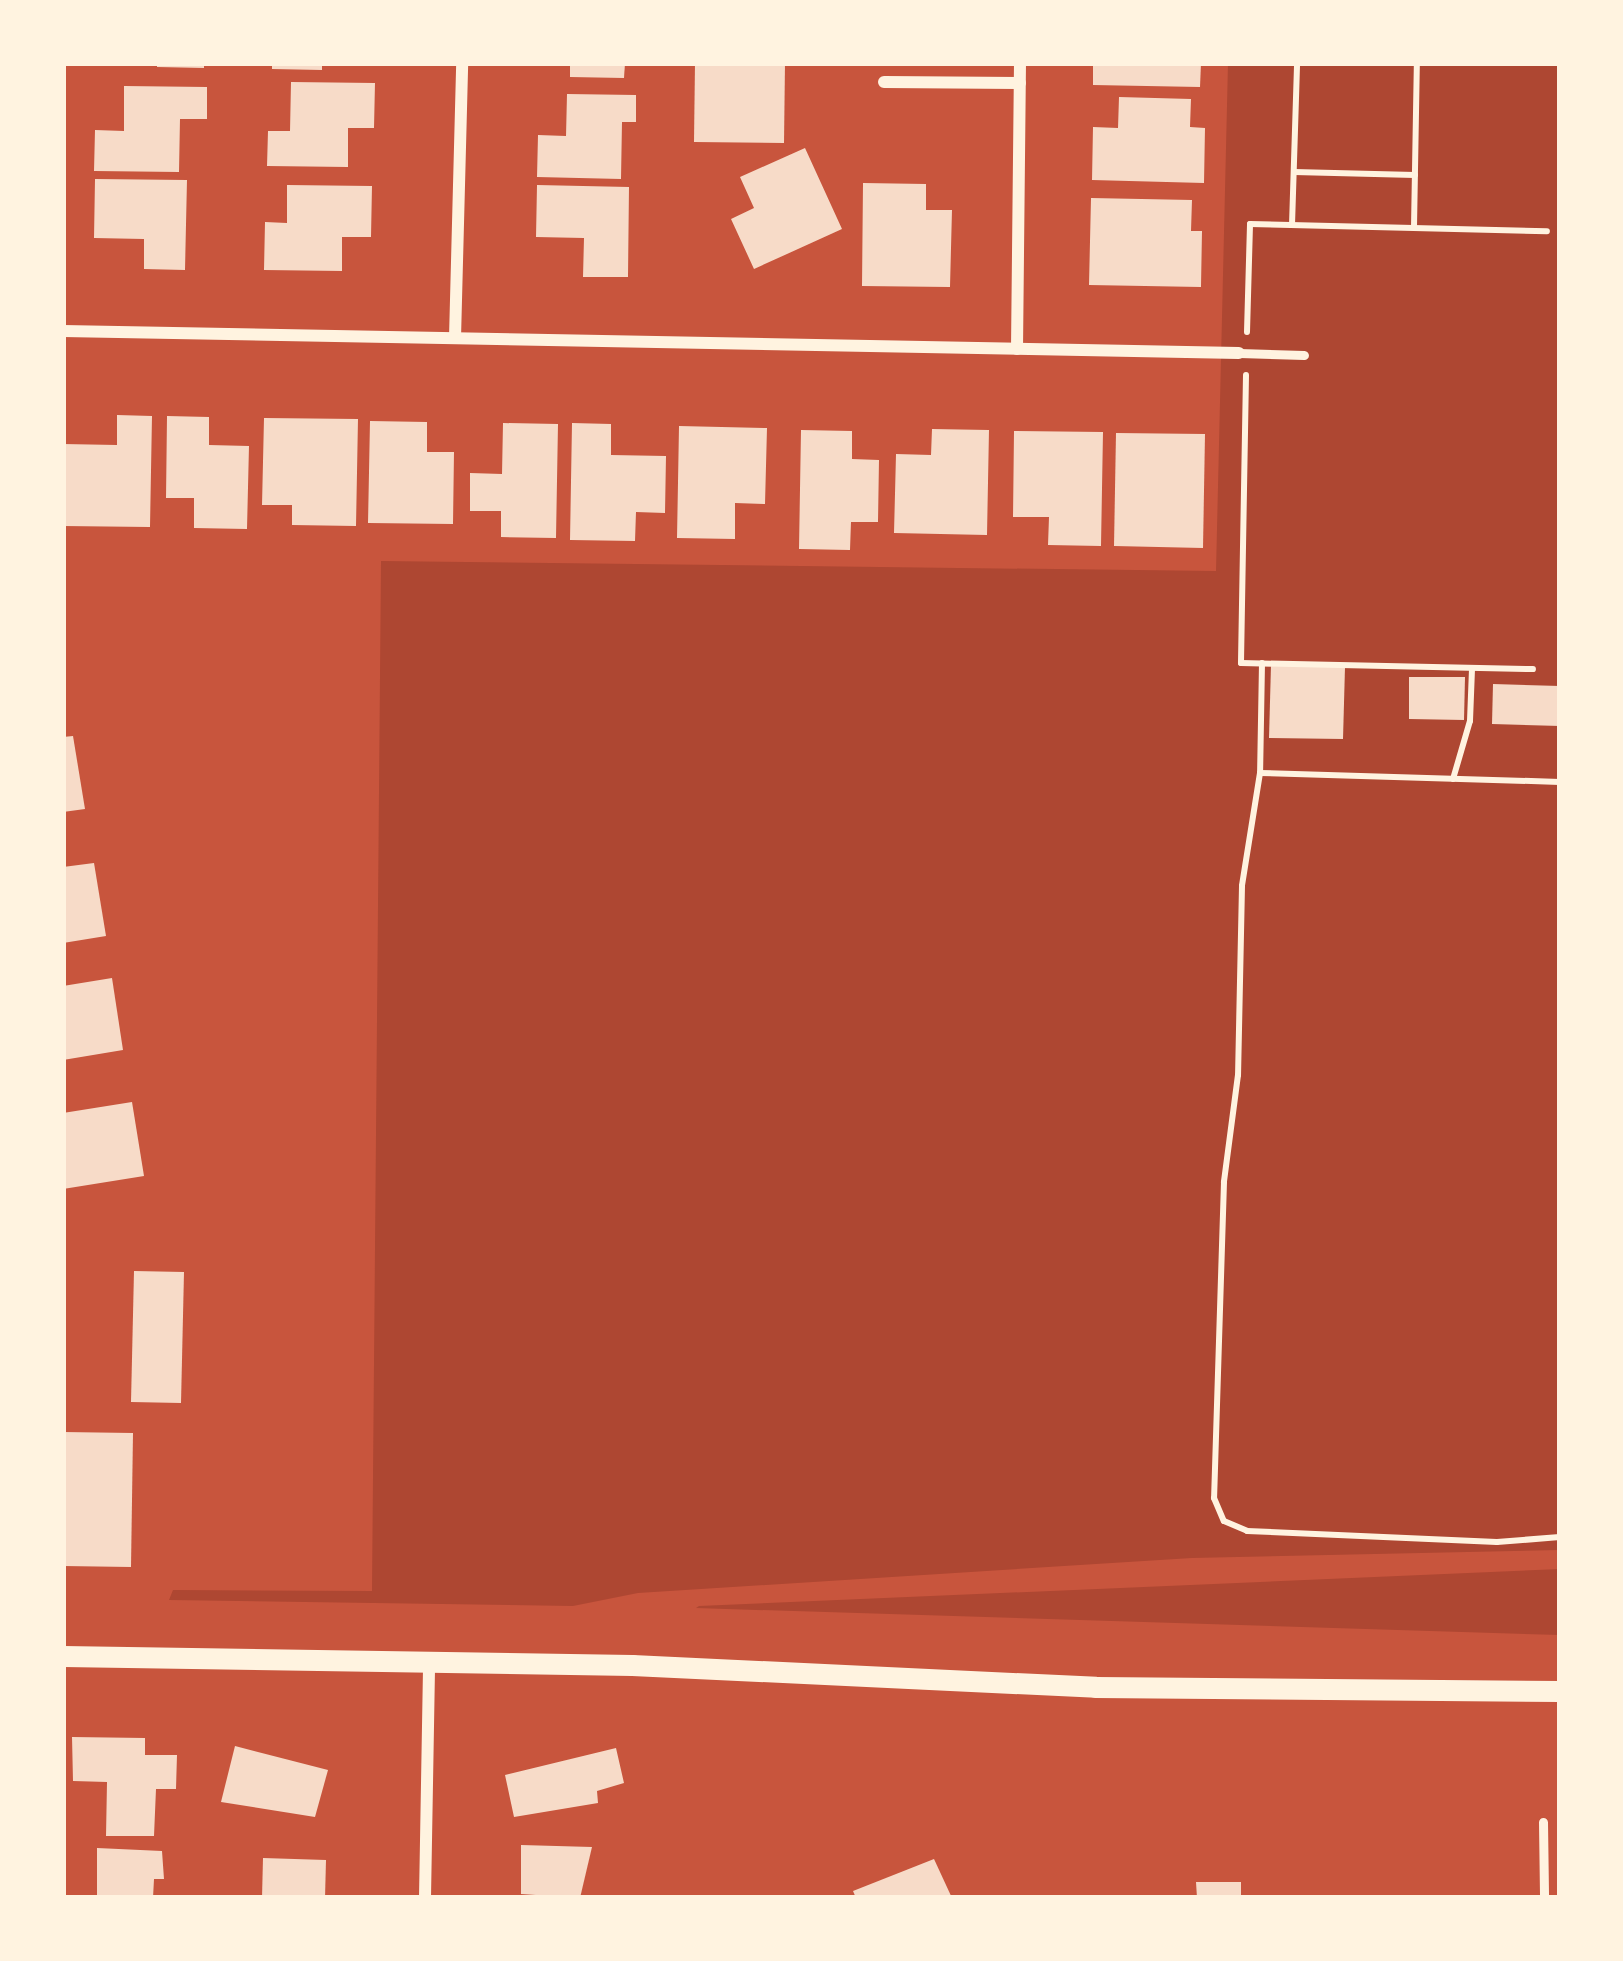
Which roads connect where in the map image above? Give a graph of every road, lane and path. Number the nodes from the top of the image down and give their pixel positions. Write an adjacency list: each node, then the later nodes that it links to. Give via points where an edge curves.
1 (462, 63): 13 (street)
2 (1020, 63): 6 (street)
3 (1297, 63): 7 (path)
4 (1418, 63): 8 (path)
5 (884, 82): 6 (street)
6 (1019, 83): 14 (street)
7 (1294, 172): 8 (path); 9 (path)
8 (1415, 175): 10 (path)
9 (1292, 224): 10 (path); 15 (path, via 1250,224)
10 (1414, 227): 11 (path)
11 (1547, 231)
12 (63, 331): 13 (street)
13 (455, 338): 14 (street)
14 (1017, 349): 15 (street)
15 (1243, 353): 16 (lane); 17 (path, via 1240,663)
16 (1304, 355)
17 (1262, 663): 18 (path); 20 (path)
18 (1472, 668): 19 (path); 21 (path, via 1470,721)
19 (1533, 669)
20 (1261, 773): 21 (path); 23 (path, via 1244,859 1240,1048 1224,1182 1219,1511 1247,1531)
21 (1453, 778): 22 (path)
22 (1560, 782)
23 (1560, 1537)
24 (63, 1656): 25 (street)
25 (429, 1662): 26 (street, via 1095,1687); 28 (street)
26 (1560, 1691)
27 (1544, 1822): 29 (lane)
28 (425, 1898)
29 (1544, 1898)

